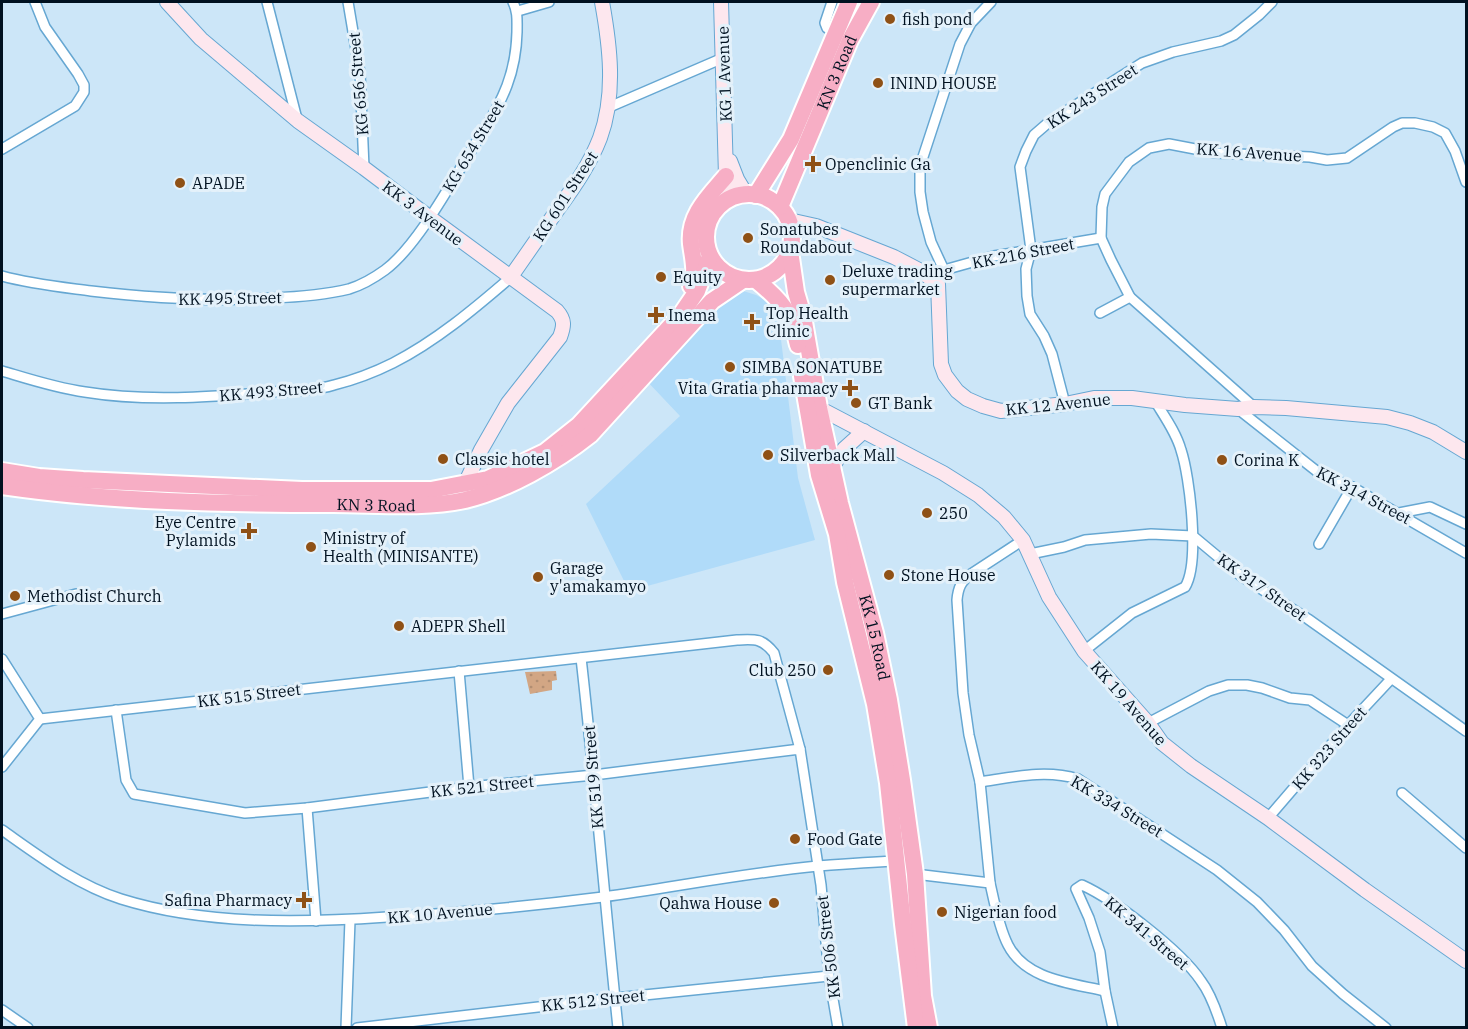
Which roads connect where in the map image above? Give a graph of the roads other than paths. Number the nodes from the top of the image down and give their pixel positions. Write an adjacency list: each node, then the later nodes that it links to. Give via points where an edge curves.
1 (35, 2): 22 (street, via 45,27 84,85 84,93 75,106)
2 (167, 2): 19 (street, KK 3 Avenue, via 201,39)
3 (267, 2): 19 (street)
4 (348, 2): 25 (street, KG 656 Street, via 360,73)
5 (513, 2): 14 (street)
6 (549, 2): 14 (street)
7 (602, 2): 18 (street, KG 601 Street, via 611,73)
8 (721, 2): 17 (street, KG 1 Avenue)
9 (832, 2): 15 (street, via 825,23 826,28)
10 (849, 2): 15 (highway, KN 3 Road)
11 (871, 2): 16 (highway, KN 3 Road)
12 (991, 2): 35 (street, via 971,23 960,44 920,165 923,212)
13 (1272, 2): 32 (street, KK 243 Street, via 1234,35 1142,63 1034,135 1020,167)
14 (518, 11): 30 (street, KG 654 Street, via 516,55 509,84)
15 (835, 32): 16 (street); 20 (highway, KN 3 Road)
16 (850, 40): 20 (highway, KN 3 Road)
17 (723, 58): 18 (street); 21 (street, KG 1 Avenue)
18 (607, 108): 37 (street, KG 601 Street, via 592,158)
19 (298, 121): 25 (street, KK 3 Avenue)
20 (798, 143): 28 (highway); 29 (highway)
21 (727, 147): 26 (street, KG 1 Avenue); 28 (street, KG 1 Avenue)
22 (2, 149)
23 (1455, 151): 24 (street); 27 (street, KK 16 Avenue); 31 (street, KK 16 Avenue, via 1445,133 1409,123 1393,127 1347,158 1337,159 1216,153 1158,145 1129,162 1105,194)
24 (1467, 160)
25 (364, 168): 30 (street, KK 3 Avenue)
26 (726, 176): 28 (street, KG 1 Avenue); 42 (highway, via 698,210 692,224 695,267)
27 (1467, 182)
28 (744, 196): 29 (highway, via 769,199); 34 (highway, via 712,214 706,243)
29 (784, 214): 33 (highway, via 793,236); 39 (street, via 894,257)
30 (429, 218): 36 (street, KK 495 Street, via 385,270 350,289 330,292 242,300 152,298); 37 (street, KK 3 Avenue)
31 (1101, 238): 32 (street, KK 216 Street); 40 (street, KK 16 Avenue)
32 (1031, 250): 35 (street, KK 216 Street, via 994,255); 45 (street, KK 243 Street, via 1026,269 1030,314 1052,354)
33 (790, 251): 38 (highway, via 783,265 771,275); 47 (highway, KK 15 Road)
34 (710, 256): 38 (highway, via 730,276); 42 (highway)
35 (944, 270): 39 (street)
36 (2, 276)
37 (510, 278): 43 (street, KK 493 Street, via 443,332 393,363 358,378 319,388 225,396 122,396 48,385); 50 (street, KK 3 Avenue, via 557,310 564,326 560,337 508,403)
38 (750, 280): 42 (highway); 87 (highway, KK 15 Road, via 782,302 792,321 819,475 837,534 875,704)
39 (938, 284): 45 (street, KK 12 Avenue, via 941,364 957,392 1000,411)
40 (1130, 297): 41 (street); 46 (street, KK 16 Avenue)
41 (1100, 313)
42 (681, 322): 54 (highway, KN 3 Road, via 579,425 545,453); 57 (highway, KN 3 Road, via 590,435 571,450 510,484)
43 (2, 371)
44 (1155, 401): 45 (street, KK 12 Avenue, via 1094,398); 48 (street, KK 12 Avenue); 60 (street, via 1180,447)
45 (1065, 404)
46 (1254, 407): 48 (street, KK 12 Avenue); 51 (street, KK 12 Avenue, via 1387,417 1433,432)
47 (819, 408): 49 (street, KK 19 Avenue); 52 (highway, KK 15 Road)
48 (1238, 409): 56 (street, KK 314 Street, via 1319,473)
49 (864, 431): 52 (street, via 844,449); 61 (street, KK 19 Avenue, via 978,495 1005,517)
50 (481, 450): 54 (street); 57 (street, KK 3 Avenue)
51 (1467, 452)
52 (833, 466): 89 (highway, KK 15 Road, via 889,700)
53 (2, 471): 57 (highway, KN 3 Road, via 104,481)
54 (488, 479): 57 (highway, KN 3 Road)
55 (2, 486): 57 (highway, KN 3 Road, via 126,499 386,506)
56 (1352, 487): 58 (street, KK 314 Street); 62 (street)
57 (464, 493)
58 (1400, 513): 59 (street, via 1430,507); 63 (street, KK 314 Street)
59 (1467, 524)
60 (1193, 536): 64 (street, via 1151,534 1096,539); 67 (street, via 1185,587 1132,613); 71 (street, KK 317 Street, via 1241,576)
61 (1023, 540): 64 (street, KK 19 Avenue); 80 (street, via 963,580 958,589 963,693)
62 (1319, 544)
63 (1467, 553)
64 (1030, 554): 67 (street, KK 19 Avenue, via 1049,597)
65 (76, 594): 66 (street)
66 (2, 614)
67 (1084, 651): 74 (street, KK 19 Avenue)
68 (581, 658): 70 (street, KK 515 Street); 77 (street, KK 515 Street, via 758,639 774,653); 79 (street, KK 519 Street)
69 (2, 659): 73 (street)
70 (459, 671): 72 (street, KK 515 Street); 81 (street)
71 (1391, 679): 75 (street, KK 323 Street); 76 (street, KK 317 Street)
72 (116, 710): 73 (street, KK 515 Street); 83 (street, KK 521 Street, via 126,780 134,794 225,812)
73 (40, 720): 78 (street)
74 (1148, 723): 75 (street, via 1209,691 1247,685 1310,700); 84 (street, KK 19 Avenue, via 1162,743)
75 (1348, 725): 84 (street, KK 323 Street)
76 (1467, 731)
77 (800, 749): 79 (street, KK 521 Street); 88 (street)
78 (2, 767)
79 (594, 775): 81 (street, KK 521 Street); 91 (street, KK 519 Street)
80 (980, 782): 90 (street); 108 (street, KK 334 Street, via 1056,773 1078,778 1218,870 1284,930 1312,966)
81 (469, 787): 83 (street, KK 521 Street)
82 (1402, 793): 86 (street)
83 (307, 808): 93 (street)
84 (1268, 819): 94 (street, KK 19 Avenue)
85 (2, 830): 93 (street, KK 10 Avenue, via 98,890 144,906 249,920)
86 (1467, 848)
87 (896, 861): 88 (street, KK 10 Avenue); 104 (highway, KK 15 Road)
88 (817, 866): 91 (street, KK 10 Avenue); 95 (street, KK 506 Street)
89 (915, 874): 90 (street); 105 (highway, KK 15 Road, via 923,996)
90 (990, 883): 96 (street, via 1008,945 1018,959 1044,976)
91 (603, 897): 92 (street, KK 10 Avenue); 97 (street, KK 519 Street)
92 (350, 920): 93 (street, KK 10 Avenue); 100 (street)
93 (316, 921)
94 (1467, 961)
95 (829, 976): 97 (street, KK 512 Street); 103 (street, KK 506 Street)
96 (1105, 991): 106 (street); 107 (street, KK 341 Street, via 1100,952 1076,889 1082,885 1114,903 1180,956 1202,981)
97 (615, 998): 101 (street, KK 512 Street); 102 (street, KK 519 Street)
98 (2, 1010): 99 (street)
99 (28, 1028)
100 (346, 1028)
101 (357, 1028)
102 (618, 1028)
103 (838, 1028)
104 (916, 1028)
105 (929, 1028)
106 (1113, 1028)
107 (1222, 1028)
108 (1386, 1028)

